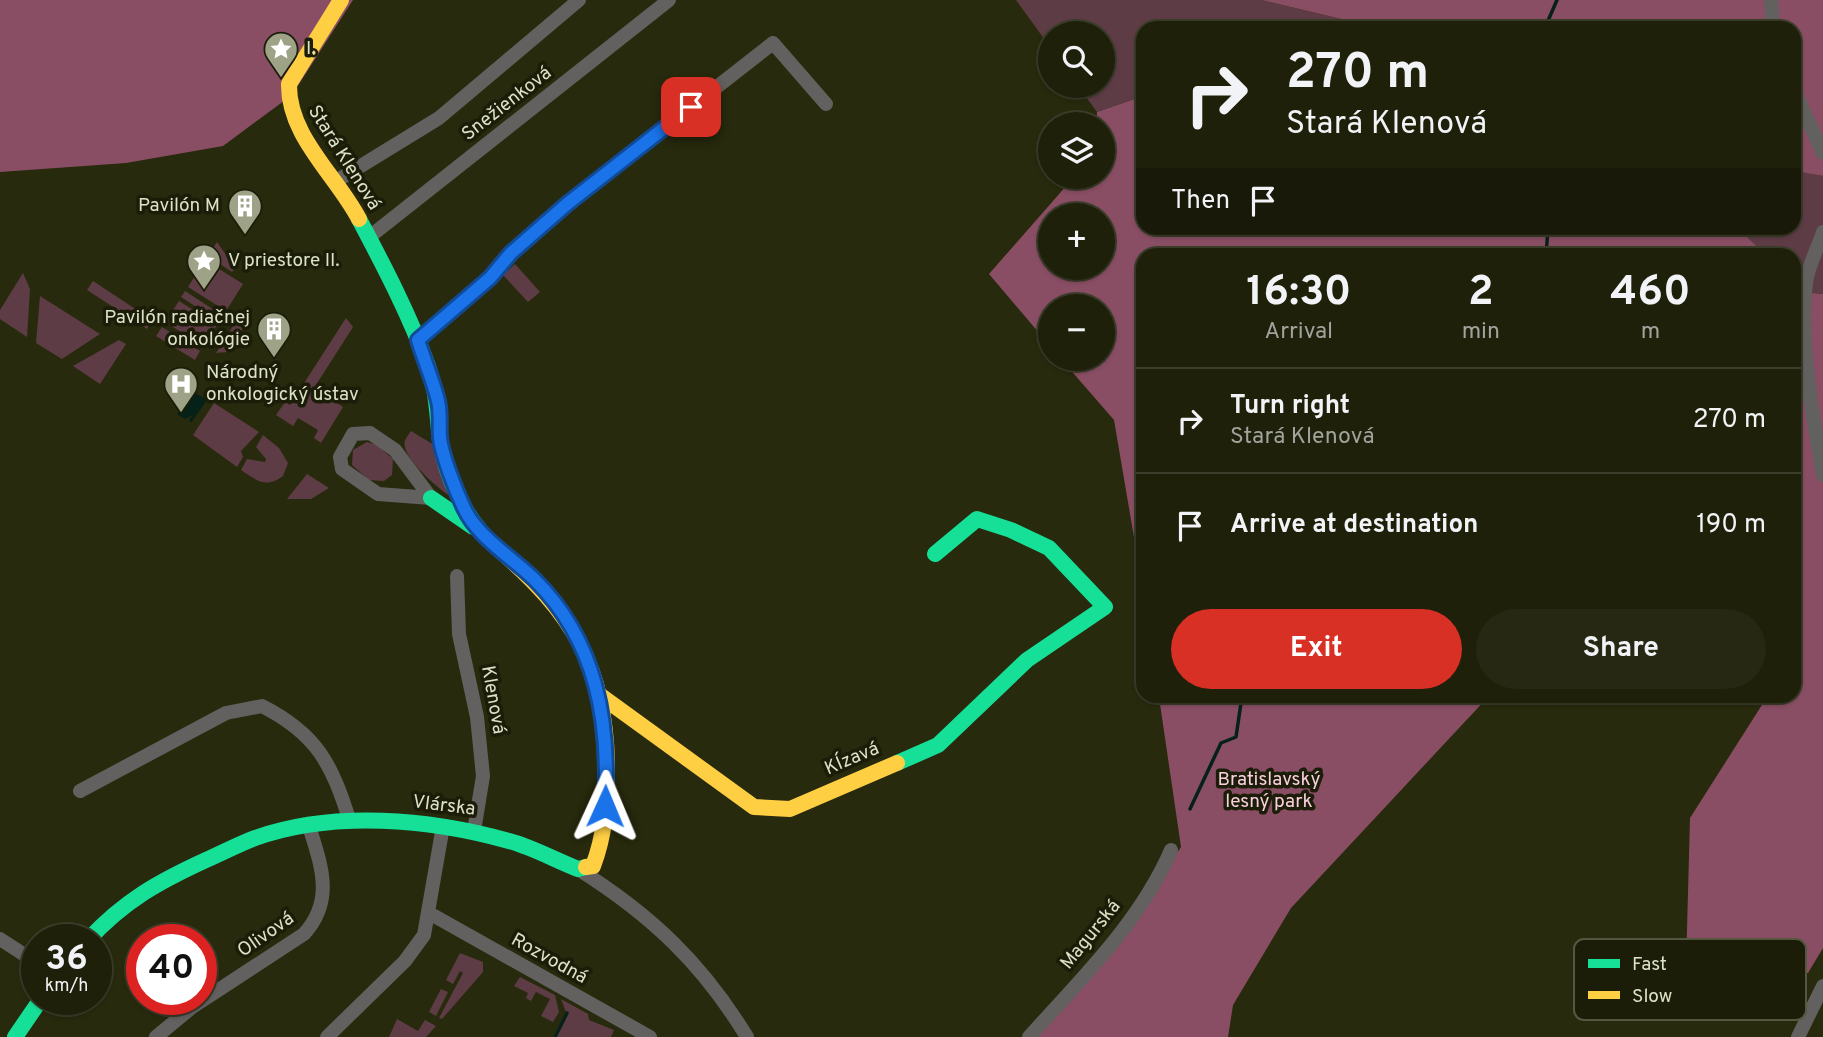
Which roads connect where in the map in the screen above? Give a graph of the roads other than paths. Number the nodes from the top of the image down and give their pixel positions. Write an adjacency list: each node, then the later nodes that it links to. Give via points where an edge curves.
1 (341, 0): 9 (street, Stará Klenová, via 294,74 287,95 292,117)
2 (669, 0): 11 (street, Snežienková)
3 (1771, 0): 5 (street)
4 (572, 2): 9 (street, via 439,118)
5 (1772, 21)
6 (826, 104): 12 (street, via 773,43 567,204)
7 (1801, 105): 8 (street)
8 (1823, 153)
9 (338, 180): 11 (street, Stará Klenová)
10 (1823, 232): 13 (street, via 1806,280 1805,311)
11 (368, 238): 12 (street, Stará Klenová)
12 (418, 340): 15 (street, Stará Klenová, via 439,402 441,443 465,510)
13 (1823, 475)
14 (431, 498): 14 (street, via 395,450 370,433 353,434 340,457 342,470 378,494); 15 (street)
15 (480, 531): 18 (street, Stará Klenová, via 547,593 578,641)
16 (935, 554): 18 (street, Kĺzavá, via 977,519 1049,548 1105,607 1027,660 938,744 789,809 754,807)
17 (457, 576): 23 (street, Klenová, via 459,634 477,717 483,776)
18 (601, 696): 25 (street, Stará Klenová, via 606,787 602,847 593,866)
19 (80, 791): 20 (street, via 226,713 262,706 303,729 324,758)
20 (350, 822): 21 (street, Vlárska); 22 (street, Vlárska)
21 (309, 826): 27 (street, Vlárska, via 256,838 154,884); 33 (street, Olivová, via 325,886 312,926)
22 (443, 826): 23 (street, Vlárska); 26 (street)
23 (474, 831): 25 (street, Vlárska)
24 (1171, 850): 37 (street, Magurská, via 1159,878 1112,944)
25 (578, 869): 36 (street, Vlárska, via 647,915 677,944)
26 (429, 913): 34 (street, via 424,935 405,961); 35 (street, Rozvodná)
27 (103, 924)
28 (0, 939): 29 (street)
29 (21, 953)
30 (1821, 996): 38 (street)
31 (30, 1015): 32 (street)
32 (15, 1037)
33 (156, 1037)
34 (327, 1037)
35 (650, 1037)
36 (747, 1037)
37 (1029, 1037)
38 (1798, 1037)

